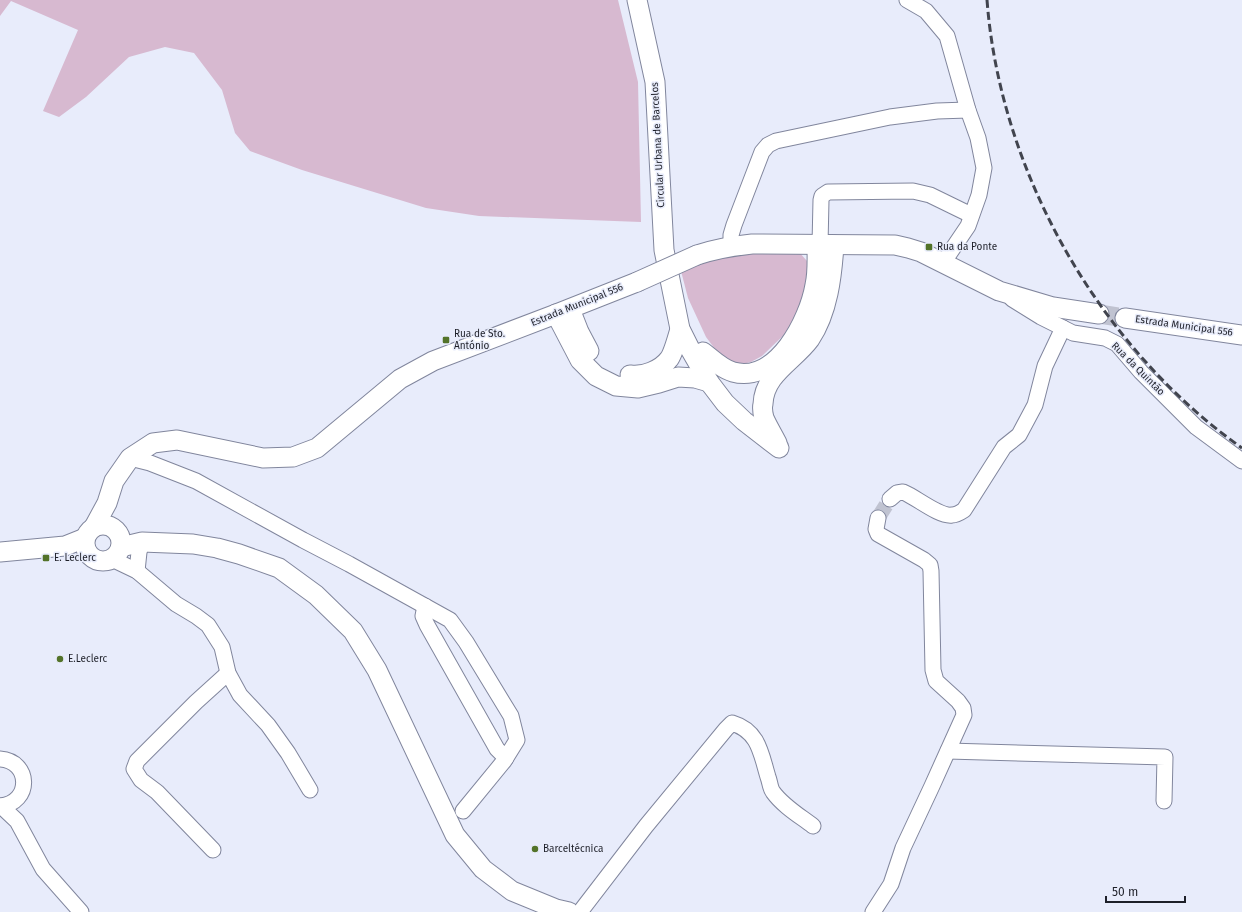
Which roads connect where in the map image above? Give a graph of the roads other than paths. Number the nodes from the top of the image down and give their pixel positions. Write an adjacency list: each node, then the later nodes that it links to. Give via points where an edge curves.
1 (637, 0): 9 (main road, Circular Urbana de Barcelos, via 655,82 664,250)
2 (907, 0): 3 (street, via 926,11 947,36)
3 (968, 110): 4 (street, via 978,138 984,168); 6 (street, via 890,117 768,145 762,152 734,224)
4 (972, 215): 5 (street, via 930,195 913,191 828,192 821,200); 7 (street, via 968,226)
5 (824, 245): 6 (main road, Estrada Municipal 556); 7 (main road, Estrada Municipal 556, via 895,245 921,252); 16 (main road, via 811,302 803,322 792,342 774,362 758,371 740,374 722,367); 18 (main road, via 830,286 816,327 810,339 774,375 764,391 764,418 780,448)
6 (731, 246): 10 (main road, Estrada Municipal 556, bridge, via 697,255)
7 (943, 263): 8 (main road, Estrada Municipal 556)
8 (999, 291): 11 (main road, Estrada Municipal 556, via 1053,307); 13 (street, Rua da Quintão)
9 (672, 292): 14 (main road, Circular Urbana de Barcelos); 16 (main road, Circular Urbana de Barcelos)
10 (563, 311): 14 (main road, via 590,352 603,366 619,374 637,376 656,370 670,358); 17 (main road, via 580,360 596,376 616,386 638,388 678,377); 19 (main road, Estrada Municipal 556, via 433,361 400,379 317,448 305,453 293,457 263,458 177,440 153,442)
11 (1099, 314)
12 (1125, 318): 15 (main road, Estrada Municipal 556)
13 (1063, 328): 20 (street, Rua da Quintão, via 1073,333 1105,338 1117,344 1196,427); 21 (street, via 1045,366 1035,405 1019,435 1004,447 964,510 953,515 940,513 903,492)
14 (680, 329): 17 (main road, Circular Urbana de Barcelos)
15 (1242, 335)
16 (703, 352): 18 (main road, Circular Urbana de Barcelos, via 721,381)
17 (709, 382): 18 (main road, Circular Urbana de Barcelos, via 735,413)
18 (762, 434)
19 (130, 458): 22 (main road, Estrada Municipal 556, via 114,481); 29 (street, via 196,481)
20 (1242, 461)
21 (890, 499)
22 (107, 503): 24 (main road, Estrada Municipal 556); 26 (main road)
23 (878, 518): 31 (street, via 878,534 930,564 933,670 936,681 958,701 964,715)
24 (89, 539): 26 (main road, via 104,524); 26 (main road, via 91,556 101,561 107,561); 27 (main road, via 65,546)
25 (142, 542): 26 (main road); 28 (street); 43 (main road, via 194,544 240,554 279,568 316,595 353,631 377,670 455,835 483,869 512,890 556,909)
26 (117, 543): 28 (street)
27 (0, 552)
28 (137, 571): 30 (street, via 176,604 208,625 222,647)
29 (425, 606): 32 (street, via 423,616 427,625 497,749); 32 (street, via 450,620 511,716 517,740)
30 (228, 673): 34 (street, via 240,695 268,725 288,753); 41 (street, via 137,761 134,769 141,780 157,792)
31 (948, 751): 36 (street, via 1164,757); 45 (street, via 903,848 891,884)
32 (506, 758): 38 (street)
33 (1, 759): 35 (street, via 12,762 22,772 24,786)
34 (310, 790)
35 (17, 799): 37 (street); 39 (street)
36 (1164, 801)
37 (0, 806): 39 (street)
38 (463, 811)
39 (17, 821): 42 (street, via 43,869)
40 (813, 826): 44 (street, via 772,791 755,738 739,725 732,724 726,728 646,826)
41 (213, 850)
42 (81, 912)
43 (570, 912)
44 (580, 912)
45 (873, 912)

